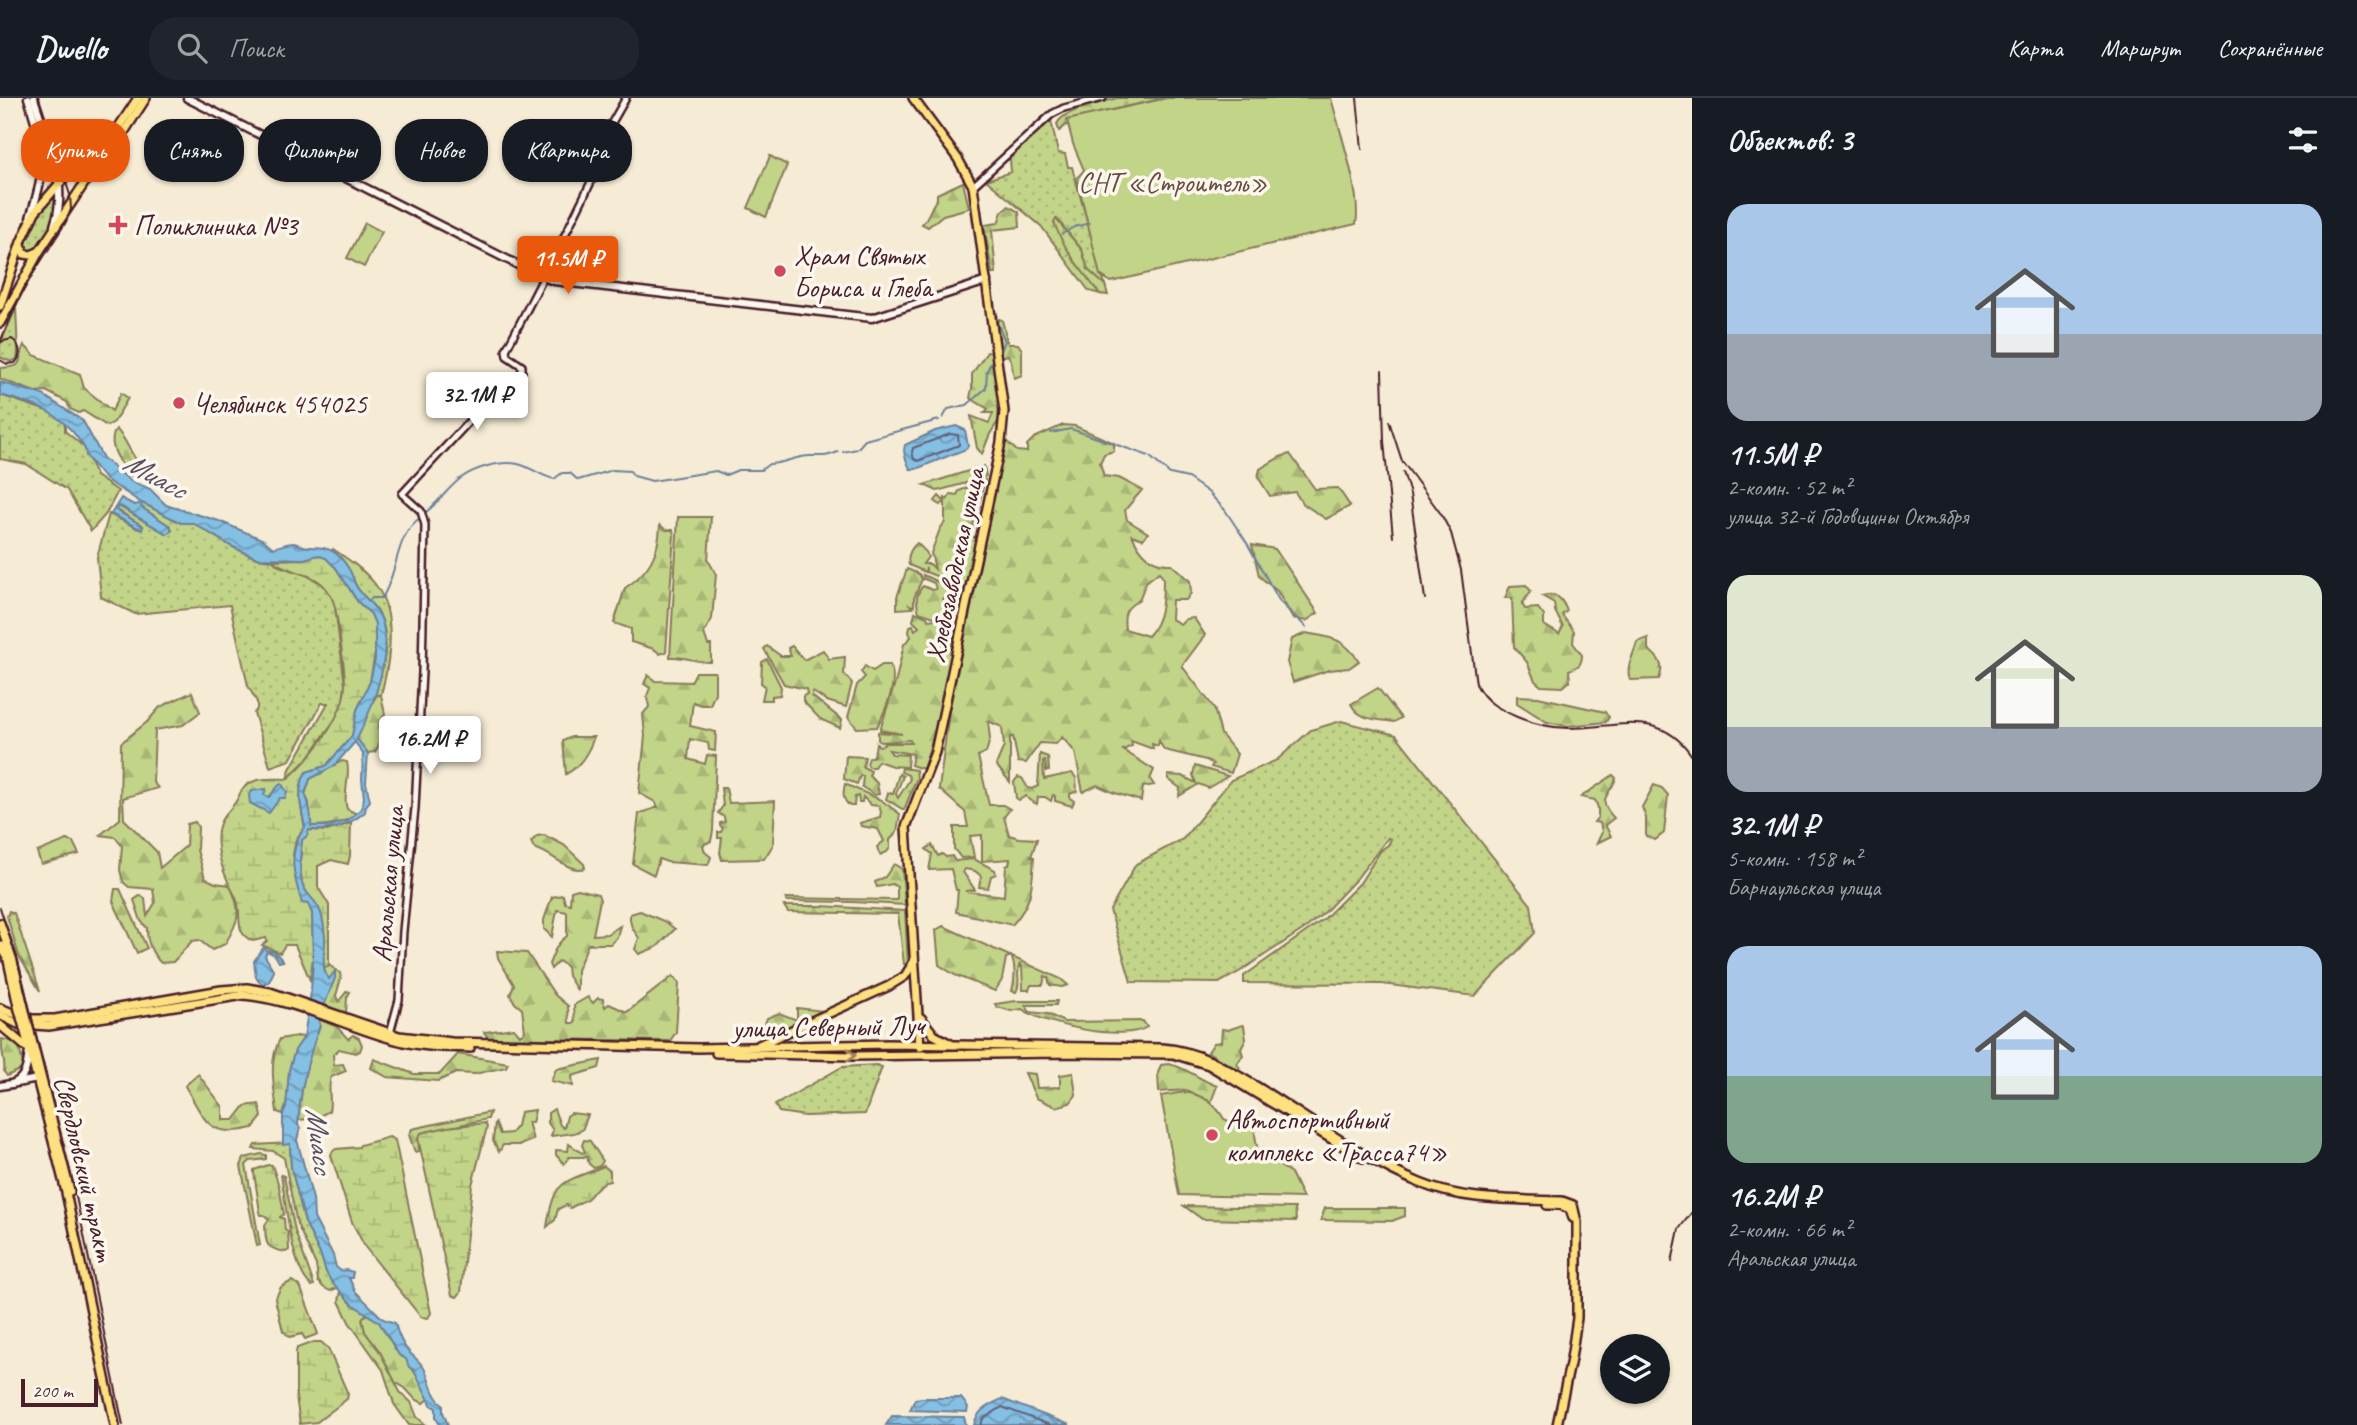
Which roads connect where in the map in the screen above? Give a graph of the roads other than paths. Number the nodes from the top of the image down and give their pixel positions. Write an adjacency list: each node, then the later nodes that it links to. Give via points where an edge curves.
1 (28, 98): 14 (main road, via 44,159)
2 (34, 98): 9 (main road)
3 (138, 98): 10 (main road)
4 (146, 98): 15 (main road)
5 (187, 98): 18 (main road)
6 (626, 98): 18 (street, via 603,141 606,150 597,171)
7 (913, 98): 13 (main road, Хлебозаводская улица)
8 (1103, 98): 13 (street, via 1052,114)
9 (41, 119)
10 (124, 119)
11 (58, 182): 14 (main road)
12 (60, 182): 15 (main road, via 60,204)
13 (973, 186): 19 (main road, Хлебозаводская улица)
14 (27, 224): 16 (main road)
15 (51, 234): 17 (main road)
16 (21, 242): 17 (main road, via 24,254); 20 (main road)
17 (39, 251): 21 (main road)
18 (544, 278): 19 (main road, via 872,318); 33 (street, Аральская улица, via 506,350 506,356 522,366 522,372 402,494 422,515 425,537 419,743 399,1000)
19 (987, 281): 24 (main road, Хлебозаводская улица, via 1004,426 935,752 906,827)
20 (0, 306)
21 (2, 321)
22 (0, 923): 25 (main road, Свердловский тракт)
23 (0, 944): 25 (main road)
24 (914, 959): 27 (main road, Хлебозаводская улица); 37 (main road, via 905,976 889,986)
25 (21, 1006): 32 (main road, Свердловский тракт, bridge)
26 (0, 1007): 30 (main road, via 28,1019)
27 (919, 1009): 35 (main road, Хлебозаводская улица); 36 (main road, via 930,1032)
28 (0, 1015): 30 (main road, via 29,1026)
29 (332, 1016): 30 (main road, улица Северный Луч, via 297,1004 244,995); 33 (main road, улица Северный Луч); 40 (main road, улица Северный Луч, via 400,1041 452,1047)
30 (56, 1022)
31 (0, 1025): 39 (main road, Свердловский тракт)
32 (27, 1032): 39 (main road, Свердловский тракт); 42 (main road, Свердловский тракт)
33 (390, 1033): 37 (main road, улица Северный Луч, via 465,1043)
34 (819, 1045): 35 (main road, улица Северный Луч); 37 (main road, улица Северный Луч); 40 (main road, via 815,1049)
35 (920, 1045): 36 (main road, улица Северный Луч); 41 (main road, Хлебозаводская улица)
36 (958, 1046): 38 (main road, улица Северный Луч)
37 (753, 1048)
38 (982, 1050): 41 (main road, улица Северный Луч); 46 (main road, улица Северный Луч, via 1162,1048 1190,1052 1227,1069 1418,1183 1464,1196 1562,1200 1572,1207 1577,1222 1577,1318)
39 (29, 1051): 42 (main road, Свердловский тракт); 43 (main road, via 24,1074)
40 (818, 1054): 41 (main road, улица Северный Луч, one-way to 41)
41 (921, 1054)
42 (41, 1079): 43 (main road); 45 (main road, Свердловский тракт, via 62,1153)
43 (12, 1084): 44 (main road)
44 (0, 1086)
45 (117, 1425)
46 (1554, 1425)

